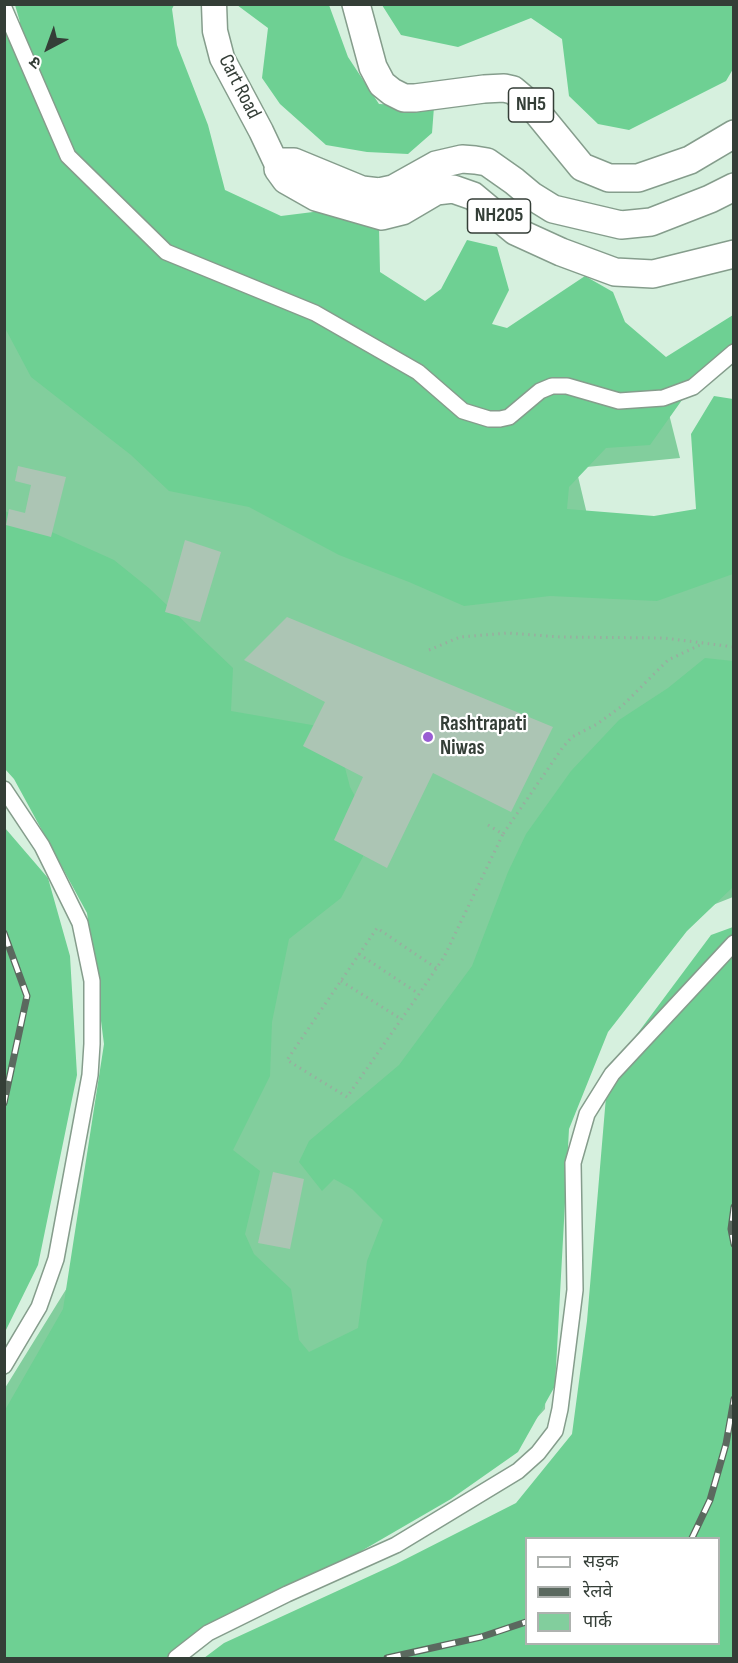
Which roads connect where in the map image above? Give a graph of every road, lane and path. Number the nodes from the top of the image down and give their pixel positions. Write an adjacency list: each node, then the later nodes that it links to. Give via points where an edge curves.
1 (214, 4): 5 (main road, Cart Road, via 222,58)
2 (356, 4): 4 (highway, NH5, via 373,67 382,84 392,92 415,98 484,89 513,90 532,106 582,167 609,178 638,178 690,160)
3 (4, 8): 8 (street, via 68,156 166,252 315,313 418,372 463,411 489,419 509,417 552,386 567,386 619,401 663,398 693,387)
4 (734, 134)
5 (278, 167): 6 (highway, NH205, via 283,162 294,162 362,190 379,192 393,189 436,165 462,159 487,162 553,209 621,225 651,222); 7 (highway, NH205, via 286,180 316,197 382,216 402,211 436,191 453,189 473,196 515,231 615,272 653,274)
6 (734, 187)
7 (734, 254)
8 (734, 352)
9 (704, 643): 10 (path); 11 (path, via 508,633 460,638); 14 (path, via 668,660 622,706 572,737)
10 (734, 647)
11 (429, 650)
12 (4, 789): 21 (street, via 42,846 80,923 92,981 92,1044 90,1075 56,1259 39,1307)
13 (488, 825): 14 (path)
14 (503, 834): 17 (path)
15 (734, 943): 22 (street, via 612,1074 587,1114 573,1163 575,1290 560,1409 555,1431 538,1453 518,1471 396,1545 208,1633)
16 (359, 954): 17 (path, via 377,928); 18 (path); 19 (path)
17 (436, 968): 19 (path)
18 (341, 981): 20 (path); 20 (path, via 287,1060 346,1097)
19 (419, 994): 20 (path)
20 (401, 1019)
21 (4, 1366)
22 (176, 1659)

